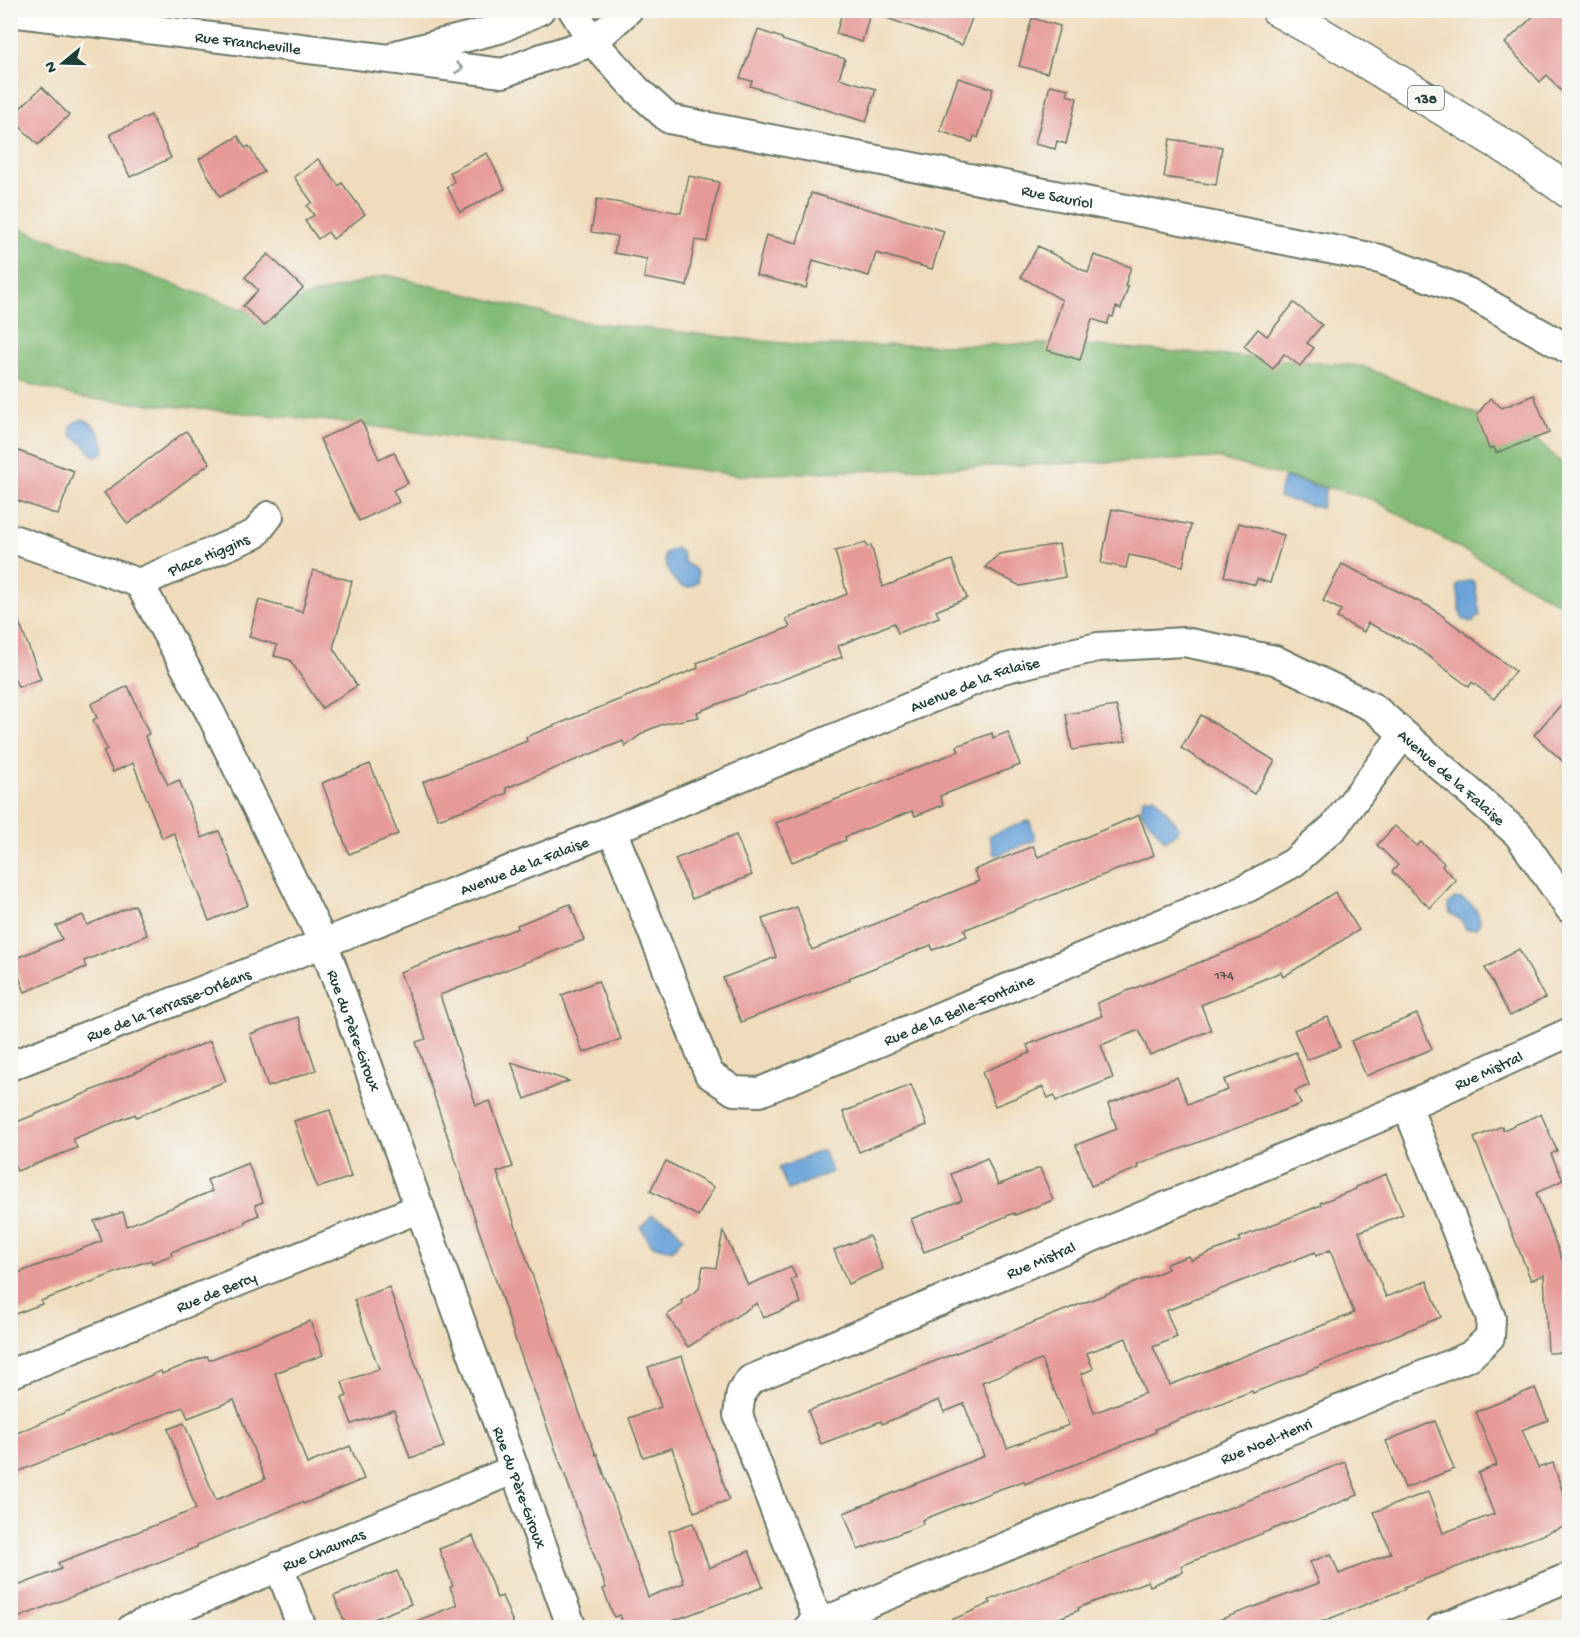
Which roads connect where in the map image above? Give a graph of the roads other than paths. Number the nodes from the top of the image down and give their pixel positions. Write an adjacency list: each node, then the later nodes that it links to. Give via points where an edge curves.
1 (540, 10): 7 (street, Rue Francheville, via 500,29)
2 (573, 10): 6 (street, Rue Sauriol)
3 (628, 10): 6 (street, Rue Francheville)
4 (1278, 10): 8 (main road, 138, via 1512,151)
5 (10, 12): 7 (street, Rue Francheville)
6 (593, 42): 7 (street, Rue Francheville, one-way to 6, via 503,73); 9 (street, Rue Sauriol, via 669,119 1380,259 1467,292)
7 (380, 58)
8 (1569, 192)
9 (1569, 350)
10 (268, 516): 12 (street, Place Higgins, via 255,534)
11 (10, 538): 12 (street)
12 (139, 583): 16 (street, Rue du Père-Giroux, via 211,714)
13 (1402, 735): 14 (street, Avenue de la Falaise, via 1374,708 1275,660 1184,642 1098,647 1002,669); 14 (street, Rue de la Belle-Fontaine, via 1334,827 1293,863 1250,887 760,1092 734,1091 709,1074); 15 (street, Avenue de la Falaise, via 1518,834)
14 (612, 830): 16 (street, Avenue de la Falaise)
15 (1569, 909)
16 (323, 942): 18 (street, Rue de la Terrasse-Orléans); 20 (street, Rue du Père-Giroux)
17 (1569, 1032): 19 (street, Rue Mistral)
18 (10, 1066)
19 (1407, 1106): 25 (street, Rue Mistral, via 750,1380 741,1393 738,1415); 25 (street, Rue Noel-Henri, via 1491,1318 1490,1337 1470,1356)
20 (420, 1208): 21 (street, Rue de Bercy); 22 (street, Rue du Père-Giroux)
21 (10, 1374)
22 (515, 1469): 23 (street, Rue Chaumas); 28 (street, Rue du Père-Giroux)
23 (279, 1566): 26 (street, Rue Chaumas); 27 (street)
24 (1569, 1576): 29 (street)
25 (813, 1625)
26 (132, 1628)
27 (302, 1628)
28 (572, 1628)
29 (1441, 1628)

